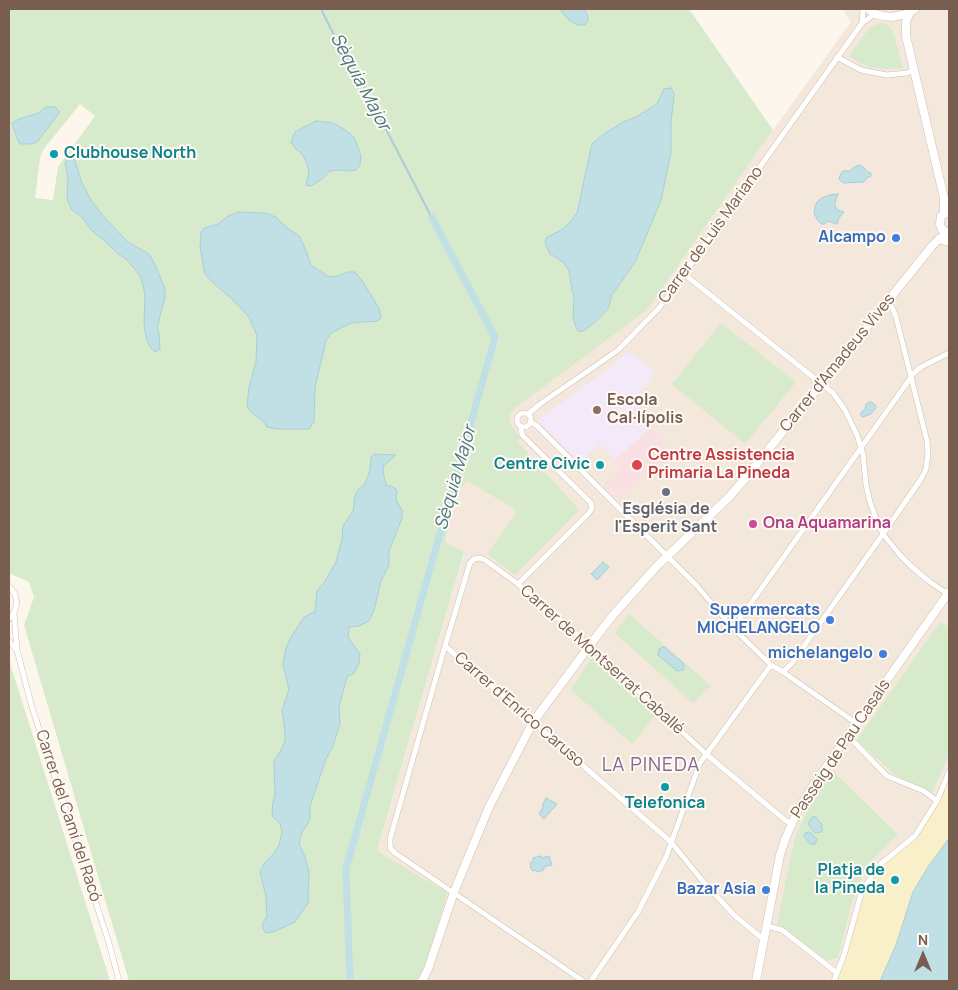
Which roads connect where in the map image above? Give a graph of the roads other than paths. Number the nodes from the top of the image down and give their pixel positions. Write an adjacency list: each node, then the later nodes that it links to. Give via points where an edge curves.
1 (863, 9): 6 (street)
2 (868, 9): 4 (street)
3 (913, 11): 5 (street); 7 (street, via 906,22)
4 (875, 14): 5 (street); 6 (street, Carrer de Luis Mariano)
5 (892, 17): 7 (street)
6 (862, 23): 8 (street, Carrer de Luis Mariano)
7 (906, 36): 9 (street)
8 (837, 57): 9 (street, via 861,70 887,75); 16 (street, Carrer de Luis Mariano)
9 (914, 70): 10 (street)
10 (948, 202): 11 (street)
11 (947, 213): 12 (street, Carrer d'Amadeus Vives, via 940,220)
12 (941, 227): 13 (street); 14 (street, Carrer d'Amadeus Vives)
13 (949, 234): 14 (street, Carrer d'Amadeus Vives)
14 (937, 241): 15 (street); 17 (street, Carrer d'Amadeus Vives)
15 (949, 242)
16 (684, 274): 20 (street); 21 (street, Carrer de Luis Mariano, via 655,313 624,345)
17 (887, 302): 19 (street, via 894,310); 20 (street, Carrer d'Amadeus Vives)
18 (949, 353): 19 (street, via 918,369)
19 (911, 377): 24 (street); 25 (street, via 928,445 927,463 921,480)
20 (822, 383): 24 (street, via 845,410); 26 (street, Carrer d'Amadeus Vives, via 729,497)
21 (528, 414): 22 (street); 23 (street, via 518,416 517,422)
22 (530, 422): 23 (street); 26 (street)
23 (521, 426): 27 (street, via 524,436 592,507)
24 (861, 448): 25 (street, via 870,502); 32 (street)
25 (883, 534): 29 (street, via 912,567); 38 (street)
26 (667, 556): 32 (street); 35 (street, Carrer d'Amadeus Vives, via 629,596)
27 (518, 584): 34 (street, Carrer de Montserrat Caballé, via 485,560 474,559 470,563); 35 (street, Carrer de Montserrat Caballé)
28 (9, 586): 30 (street, Carrer del Camí del Racó, via 16,598)
29 (948, 593): 40 (street, Passeig de Pau Casals)
30 (14, 613): 31 (street); 36 (street, Carrer del Camí del Racó)
31 (9, 619)
32 (732, 627): 37 (street)
33 (9, 641): 36 (street, Carrer del Camí del Racó)
34 (445, 646): 39 (street, Carrer d'Enrico Caruso); 47 (street, via 390,845 395,852)
35 (589, 646): 39 (street, Carrer d'Amadeus Vives); 42 (street, Carrer de Montserrat Caballé)
36 (17, 650): 51 (street, Carrer del Camí del Racó, via 31,704)
37 (771, 665): 38 (street); 42 (street)
38 (784, 672): 40 (street)
39 (533, 722): 46 (street, Carrer d'Enrico Caruso); 47 (street, Carrer d'Amadeus Vives, via 489,807)
40 (856, 723): 41 (street, Passeig de Pau Casals)
41 (847, 737): 44 (street, via 887,776 924,791); 45 (street, Passeig de Pau Casals, via 809,791)
42 (706, 754): 45 (street, Carrer de Montserrat Caballé); 46 (street)
43 (949, 772): 44 (street)
44 (937, 801): 50 (street, via 915,836 877,867 861,894)
45 (791, 824): 48 (street, Passeig de Pau Casals, via 780,855)
46 (671, 842): 49 (street, Carrer d'Enrico Caruso, via 734,915); 54 (street, via 638,912)
47 (454, 892): 52 (street, Carrer d'Amadeus Vives); 53 (street)
48 (766, 926): 49 (street, Passeig de Pau Casals); 50 (street, via 782,930)
49 (764, 940): 55 (street, Passeig de Pau Casals)
50 (837, 973): 56 (street)
51 (120, 981)
52 (422, 981)
53 (583, 981)
54 (591, 981)
55 (756, 981)
56 (834, 981)

